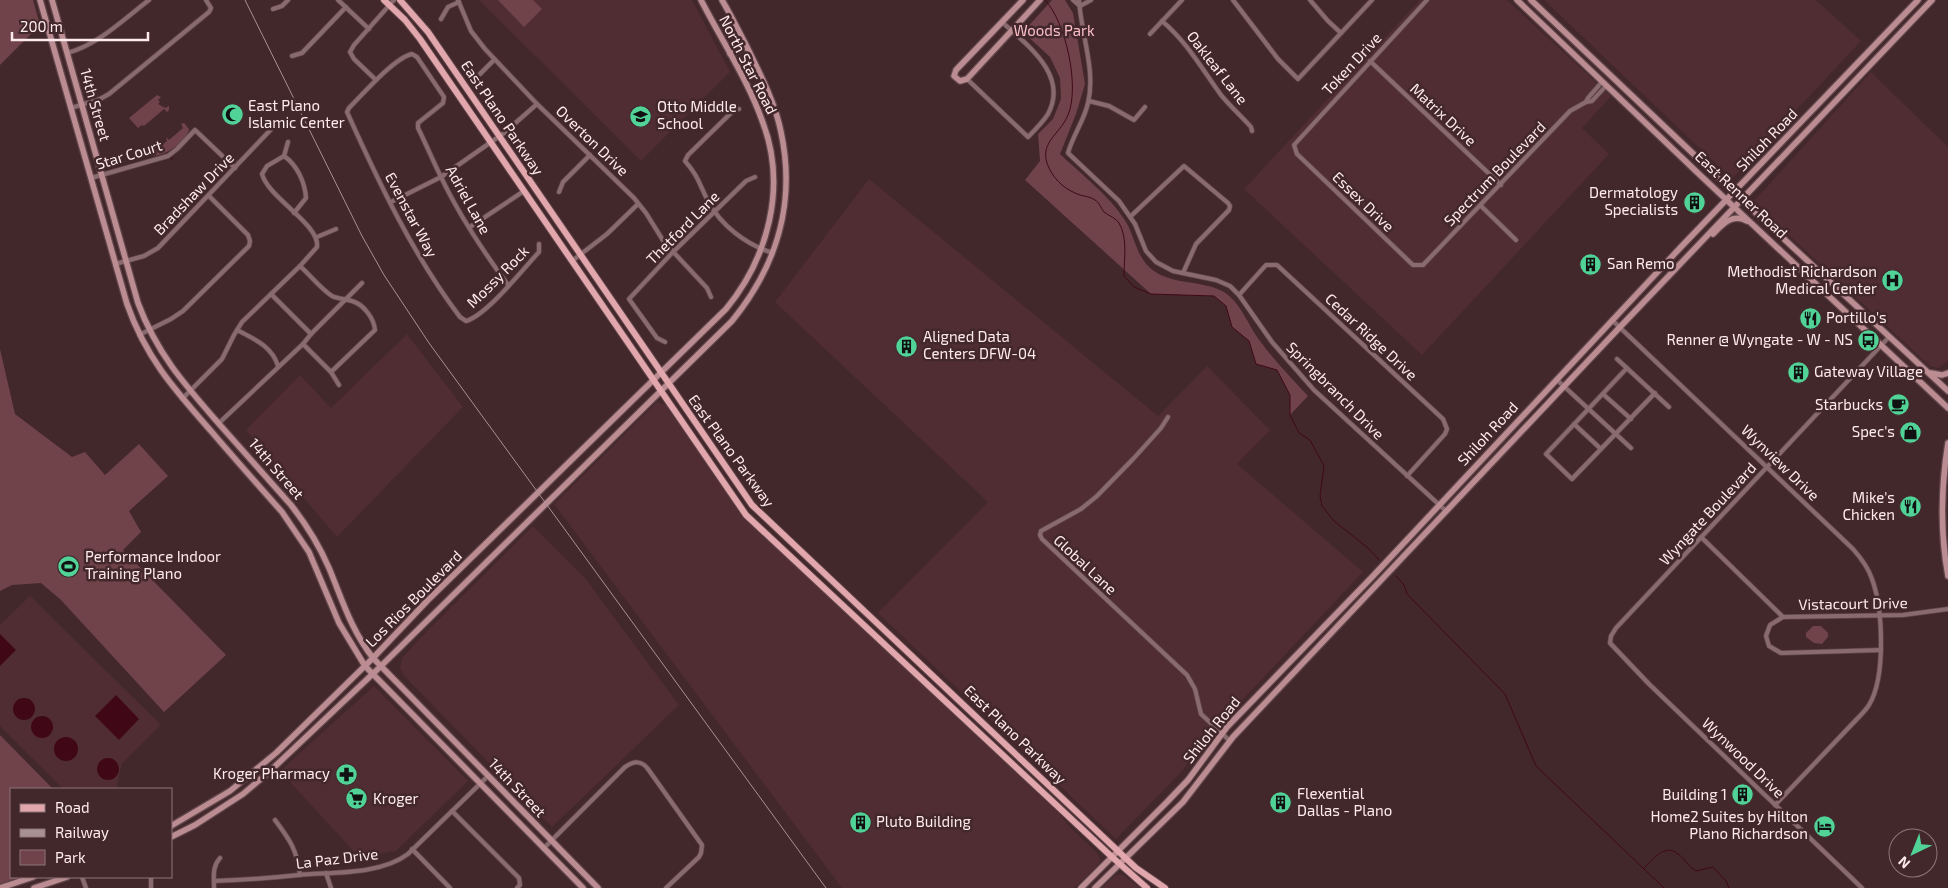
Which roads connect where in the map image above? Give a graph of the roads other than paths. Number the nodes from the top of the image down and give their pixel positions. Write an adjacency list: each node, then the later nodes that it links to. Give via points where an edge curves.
1 (149, 0): 39 (street, via 93,43)
2 (206, 0): 52 (street, via 211,8 209,12 109,94)
3 (288, 0): 29 (street)
4 (338, 0): 28 (street)
5 (384, 0): 26 (main road, East Plano Parkway)
6 (400, 0): 58 (main road, East Plano Parkway, via 423,26)
7 (701, 0): 40 (main road, North Star Road)
8 (722, 0): 37 (main road, North Star Road)
9 (1023, 0): 32 (main road)
10 (1040, 0): 34 (main road)
11 (1073, 0): 27 (street)
12 (1079, 0): 27 (street, Springbranch Drive)
13 (1092, 0): 27 (street)
14 (1182, 0): 31 (street)
15 (1233, 0): 35 (street, via 1278,59 1298,79)
16 (1310, 0): 35 (street)
17 (1372, 0): 35 (street)
18 (1427, 0): 44 (street, Token Drive)
19 (1517, 0): 49 (main road, East Renner Road)
20 (1531, 0): 46 (main road, East Renner Road)
21 (1918, 0): 38 (main road, Shiloh Road)
22 (1932, 0): 42 (main road, Shiloh Road)
23 (458, 1): 30 (street); 43 (street, Overton Drive, via 471,31)
24 (52, 2): 25 (main road); 39 (main road, 14th Street)
25 (41, 3): 54 (main road, 14th Street)
26 (392, 3): 33 (street); 61 (main road, East Plano Parkway)
27 (1080, 6): 50 (street, Springbranch Drive, via 1090,83)
28 (346, 8): 33 (street); 41 (street, via 302,53)
29 (273, 9)
30 (441, 19)
31 (1162, 21): 36 (street); 57 (street, Oakleaf Lane, via 1189,48 1222,96)
32 (1002, 22): 34 (street); 47 (main road, via 956,70 956,80)
33 (369, 29): 48 (street, via 350,52)
34 (1011, 30): 47 (main road); 47 (street, via 1044,63 1053,83 1053,99 1048,114 1028,137)
35 (1341, 32)
36 (1150, 34)
37 (746, 47): 40 (main road); 94 (main road, North Star Road, via 774,108 786,160 784,207)
38 (1870, 50): 42 (main road); 59 (main road, Shiloh Road)
39 (67, 53): 52 (main road, 14th Street)
40 (730, 54): 91 (main road, North Star Road, via 759,111 773,161 772,200)
41 (292, 56)
42 (1875, 59): 63 (main road, Shiloh Road)
43 (494, 60): 45 (street); 51 (street, Overton Drive)
44 (1370, 61): 62 (street, Token Drive); 71 (street, Matrix Drive)
45 (480, 74)
46 (1612, 76): 49 (main road); 74 (main road, East Renner Road)
47 (967, 79)
48 (376, 80): 68 (street, Adriel Lane, via 396,62 412,54 444,97 443,103 418,123); 78 (street, Evenstar Way, via 347,112)
49 (1605, 83): 71 (street, Spectrum Boulevard, via 1601,83 1586,102 1570,111); 76 (main road, East Renner Road)
50 (1089, 101): 53 (street, via 1109,106 1134,120); 84 (street, Springbranch Drive, via 1068,153)
51 (537, 104): 58 (street); 64 (street, Overton Drive)
52 (82, 105): 54 (street); 67 (main road, 14th Street)
53 (1145, 107)
54 (71, 108): 70 (main road, 14th Street)
55 (739, 109): 82 (street, via 732,112 685,161 696,173)
56 (278, 122): 66 (street, Bradshaw Drive)
57 (1252, 131)
58 (500, 137): 61 (street); 95 (main road, East Plano Parkway)
59 (1784, 140): 63 (main road); 74 (main road, Shiloh Road)
60 (288, 142): 65 (street)
61 (491, 143): 68 (street); 72 (main road, East Plano Parkway)
62 (1294, 145): 102 (street, Essex Drive, via 1297,154 1410,263)
63 (1792, 146): 77 (main road, Shiloh Road)
64 (590, 155): 73 (street, via 563,182); 79 (street, Overton Drive)
65 (284, 156): 83 (street, via 294,166 306,190 306,198); 83 (street, via 267,166 262,174 266,185)
66 (234, 168): 67 (street, Star Court, via 195,130 168,156); 75 (street, Bradshaw Drive)
67 (102, 176): 70 (street, Star Court); 97 (main road, 14th Street)
68 (441, 177): 78 (street); 86 (street, Adriel Lane)
69 (755, 177): 82 (street, Thetford Lane, via 746,181)
70 (91, 178): 101 (main road, 14th Street)
71 (1501, 185): 80 (street, Spectrum Boulevard)
72 (524, 191): 86 (street); 98 (main road, East Plano Parkway)
73 (559, 192)
74 (1735, 193): 76 (main road, Shiloh Road); 77 (main road, East Renner Road)
75 (209, 196): 97 (street, Bradshaw Drive, via 158,248); 121 (street, via 248,235 250,246 183,311)
76 (1726, 200): 81 (main road, East Renner Road); 99 (main road, Shiloh Road)
77 (1742, 200): 81 (main road, Shiloh Road); 96 (main road, East Renner Road)
78 (391, 202): 118 (street, Evenstar Way, via 422,262)
79 (638, 204): 93 (street, Overton Drive); 95 (street)
80 (1481, 206): 89 (street); 102 (street, Spectrum Boulevard)
81 (1734, 207): 85 (main road, East Renner Road); 92 (main road, Shiloh Road)
82 (715, 212): 91 (street, via 741,239); 93 (street, Thetford Lane)
83 (294, 213): 88 (street)
84 (1131, 216): 105 (street, Springbranch Drive, via 1150,257 1162,266); 105 (street, via 1184,166 1228,203 1230,208 1196,244)
85 (1750, 222): 92 (main road, via 1727,220 1698,249); 100 (main road, East Renner Road)
86 (470, 227): 109 (street, Adriel Lane)
87 (336, 229): 88 (street)
88 (317, 238): 103 (street, via 317,247)
89 (1516, 240)
90 (539, 244): 109 (street, Mossy Rock, via 539,252)
91 (762, 250): 94 (street); 114 (main road, North Star Road, via 748,280)
92 (1692, 250): 104 (main road, Shiloh Road)
93 (672, 253): 112 (street, Overton Drive, via 707,288); 126 (street, Thetford Lane, via 629,299 657,338)
94 (773, 254): 115 (main road, North Star Road, via 762,278)
95 (580, 255): 98 (street); 116 (main road, East Plano Parkway)
96 (1805, 259): 100 (main road); 108 (main road, East Renner Road)
97 (126, 261): 101 (street, Bradshaw Drive); 121 (main road, 14th Street)
98 (572, 261): 119 (main road, East Plano Parkway)
99 (1668, 261): 104 (main road); 117 (main road, Shiloh Road)
100 (1792, 261): 107 (main road, East Renner Road)
101 (115, 264): 124 (main road, 14th Street)
102 (1423, 265)
103 (300, 266): 110 (street); 113 (street, via 333,296)
104 (1676, 268): 120 (main road, Shiloh Road)
105 (1183, 273): 111 (street, Springbranch Drive, via 1224,283)
106 (362, 282): 113 (street)
107 (1815, 283): 108 (main road, via 1820,280); 128 (main road, East Renner Road)
108 (1831, 283): 125 (main road, East Renner Road)
109 (508, 284): 118 (street, Mossy Rock, via 486,308)
110 (271, 294): 122 (street); 123 (street)
111 (1239, 295): 167 (street, Springbranch Drive, via 1297,372); 167 (street, Cedar Ridge Drive, via 1266,265 1277,265 1442,419 1447,429 1445,434)
112 (711, 298)
113 (346, 299): 123 (street); 132 (street, via 362,307 373,320 374,330)
114 (732, 302): 115 (main road); 134 (main road, North Star Road)
115 (741, 309): 138 (main road, North Star Road)
116 (622, 317): 119 (main road); 134 (main road, East Plano Parkway)
117 (1612, 320): 120 (street, Wynview Drive); 136 (main road, Shiloh Road)
118 (466, 321)
119 (614, 322): 137 (main road, East Plano Parkway)
120 (1620, 326): 140 (main road, Shiloh Road); 165 (street, Wynview Drive)
121 (149, 330): 124 (street); 142 (main road, 14th Street)
122 (237, 330): 130 (street, via 262,343 275,356); 142 (street, via 222,359)
123 (311, 334): 127 (street)
124 (139, 335): 146 (main road, 14th Street, via 159,370)
125 (1889, 337): 128 (street, Wyngate Boulevard); 133 (main road, East Renner Road)
126 (665, 342)
127 (303, 344): 130 (street); 132 (street)
128 (1881, 345): 148 (main road, East Renner Road); 165 (street, Wyngate Boulevard)
129 (1617, 359): 131 (street)
130 (278, 366): 152 (street)
131 (1627, 368): 144 (street); 145 (street)
132 (331, 372): 139 (street)
133 (1927, 372): 135 (main road); 143 (main road, East Renner Road)
134 (661, 373): 137 (main road, Los Rios Boulevard); 138 (main road, East Plano Parkway)
135 (1948, 373)
136 (1556, 379): 140 (street); 154 (main road, Shiloh Road)
137 (653, 380): 141 (main road, East Plano Parkway); 156 (main road, Los Rios Boulevard)
138 (668, 383): 141 (main road, North Star Road); 162 (main road, East Plano Parkway)
139 (339, 385)
140 (1564, 387): 149 (street); 157 (main road, Shiloh Road)
141 (660, 390): 161 (main road, Los Rios Boulevard); 164 (main road, East Plano Parkway)
142 (190, 391): 146 (street); 152 (main road, 14th Street)
143 (1948, 391)
144 (1603, 394): 149 (street); 151 (street)
145 (1655, 394): 147 (street); 151 (street)
146 (182, 399): 166 (main road, 14th Street)
147 (1669, 407)
148 (1948, 408)
149 (1588, 409): 153 (street); 155 (street)
150 (1168, 417): 203 (street, Global Lane, via 1097,496 1081,510 1041,531 1040,535 1187,675 1195,688 1201,714)
151 (1630, 419): 155 (street)
152 (219, 423): 163 (main road, 14th Street)
153 (1574, 424): 160 (street); 160 (street, via 1546,454 1572,479)
154 (1506, 433): 157 (main road); 168 (main road, Shiloh Road)
155 (1616, 434): 159 (street); 160 (street)
156 (591, 440): 161 (main road); 175 (main road, Los Rios Boulevard)
157 (1513, 440): 170 (main road, Shiloh Road)
158 (1948, 447): 179 (main road, via 1942,494)
159 (1631, 448)
160 (1601, 449)
161 (600, 450): 176 (main road, Los Rios Boulevard)
162 (720, 460): 164 (main road); 172 (main road, East Plano Parkway)
163 (254, 463): 166 (main road); 169 (main road, 14th Street)
164 (711, 466): 173 (main road, East Plano Parkway)
165 (1767, 466): 174 (street, Wyngate Boulevard); 188 (street, Wynview Drive, via 1865,563 1874,584)
166 (245, 470): 171 (main road, 14th Street)
167 (1407, 476): 168 (street, Springbranch Drive)
168 (1438, 504): 170 (street, Springbranch Drive); 182 (main road, Shiloh Road)
169 (291, 505): 171 (main road); 178 (main road, 14th Street, via 316,542)
170 (1446, 511): 184 (main road, Shiloh Road)
171 (282, 512): 180 (main road, 14th Street, via 304,543)
172 (766, 520): 173 (main road); 177 (main road, East Plano Parkway)
173 (758, 528): 181 (main road, East Plano Parkway)
174 (1701, 537): 187 (street, Vistacourt Drive); 191 (street, Wyngate Boulevard, via 1616,628)
175 (478, 552): 176 (main road); 183 (main road, Los Rios Boulevard)
176 (487, 561): 185 (main road, Los Rios Boulevard)
177 (824, 574): 181 (main road); 189 (main road, East Plano Parkway)
178 (332, 576): 180 (main road); 193 (main road, 14th Street, via 352,625)
179 (1948, 576)
180 (322, 580): 194 (main road, 14th Street, via 339,623)
181 (817, 582): 190 (main road, East Plano Parkway)
182 (1354, 595): 184 (main road); 197 (main road, Shiloh Road)
183 (433, 596): 185 (main road); 193 (main road, Los Rios Boulevard)
184 (1362, 601): 198 (main road, Shiloh Road)
185 (443, 604): 195 (main road, Los Rios Boulevard)
186 (1948, 609): 188 (street, Vistacourt Drive)
187 (1783, 616): 188 (street, Vistacourt Drive); 192 (street, via 1770,625 1766,636 1769,646 1781,653)
188 (1879, 616): 192 (street, Wynview Drive)
189 (885, 629): 190 (main road); 202 (main road, East Plano Parkway)
190 (877, 638): 205 (main road, East Plano Parkway)
191 (1610, 643): 213 (street, Wynwood Drive)
192 (1881, 650): 213 (street, Wynview Drive, via 1879,677 1869,705)
193 (373, 658): 194 (main road, Los Rios Boulevard); 195 (main road, 14th Street)
194 (365, 666): 196 (main road, 14th Street); 199 (main road, Los Rios Boulevard)
195 (380, 666): 196 (main road, Los Rios Boulevard); 201 (main road, 14th Street)
196 (371, 674): 200 (main road, Los Rios Boulevard); 204 (main road, 14th Street)
197 (1273, 679): 198 (main road); 203 (main road, Shiloh Road)
198 (1282, 687): 206 (main road, Shiloh Road)
199 (311, 718): 200 (main road); 207 (main road, Los Rios Boulevard)
200 (319, 725): 208 (main road, Los Rios Boulevard)
201 (439, 727): 204 (main road); 209 (main road, 14th Street)
202 (992, 731): 205 (main road); 210 (main road, East Plano Parkway)
203 (1221, 734): 206 (street, Global Lane); 221 (main road, Shiloh Road, via 1188,780)
204 (432, 735): 211 (main road, 14th Street)
205 (985, 739): 212 (main road, East Plano Parkway)
206 (1230, 741): 224 (main road, Shiloh Road, via 1183,802)
207 (276, 753): 208 (main road); 216 (main road, Los Rios Boulevard, via 230,791)
208 (281, 761): 217 (main road, Los Rios Boulevard, via 243,794)
209 (488, 776): 211 (street, La Paz Drive); 218 (main road, 14th Street)
210 (1041, 778): 212 (main road); 221 (main road, East Plano Parkway)
211 (480, 783): 214 (street, La Paz Drive); 219 (main road, 14th Street)
212 (1034, 785): 222 (main road, East Plano Parkway)
213 (1775, 805): 244 (street, Wynwood Drive)
214 (452, 810): 220 (street, La Paz Drive); 236 (street, via 520,881)
215 (275, 820): 227 (street, via 296,852)
216 (172, 825)
217 (172, 836)
218 (551, 840): 219 (street); 238 (main road, 14th Street); 239 (street, via 625,767 631,763 644,764 702,845 698,857)
219 (544, 848): 237 (main road, 14th Street)
220 (412, 849): 226 (street, La Paz Drive, via 390,864); 235 (street)
221 (1118, 851): 222 (main road, Shiloh Road); 224 (main road, East Plano Parkway)
222 (1112, 857): 225 (main road, East Plano Parkway); 240 (main road, Shiloh Road)
223 (220, 858): 230 (street, via 213,871)
224 (1126, 858): 225 (main road, Shiloh Road); 243 (main road, East Plano Parkway)
225 (1119, 864): 241 (main road, Shiloh Road); 242 (main road, East Plano Parkway)
226 (326, 873): 227 (street, La Paz Drive); 234 (street)
227 (300, 875): 230 (street, La Paz Drive)
228 (30, 878): 231 (main road)
229 (64, 878): 232 (main road)
230 (214, 882): 233 (street)
231 (0, 888)
232 (34, 888)
233 (214, 888)
234 (331, 888)
235 (450, 888)
236 (517, 888)
237 (583, 888)
238 (598, 888)
239 (666, 888)
240 (1081, 888)
241 (1095, 888)
242 (1147, 888)
243 (1165, 888)
244 (1862, 888)

